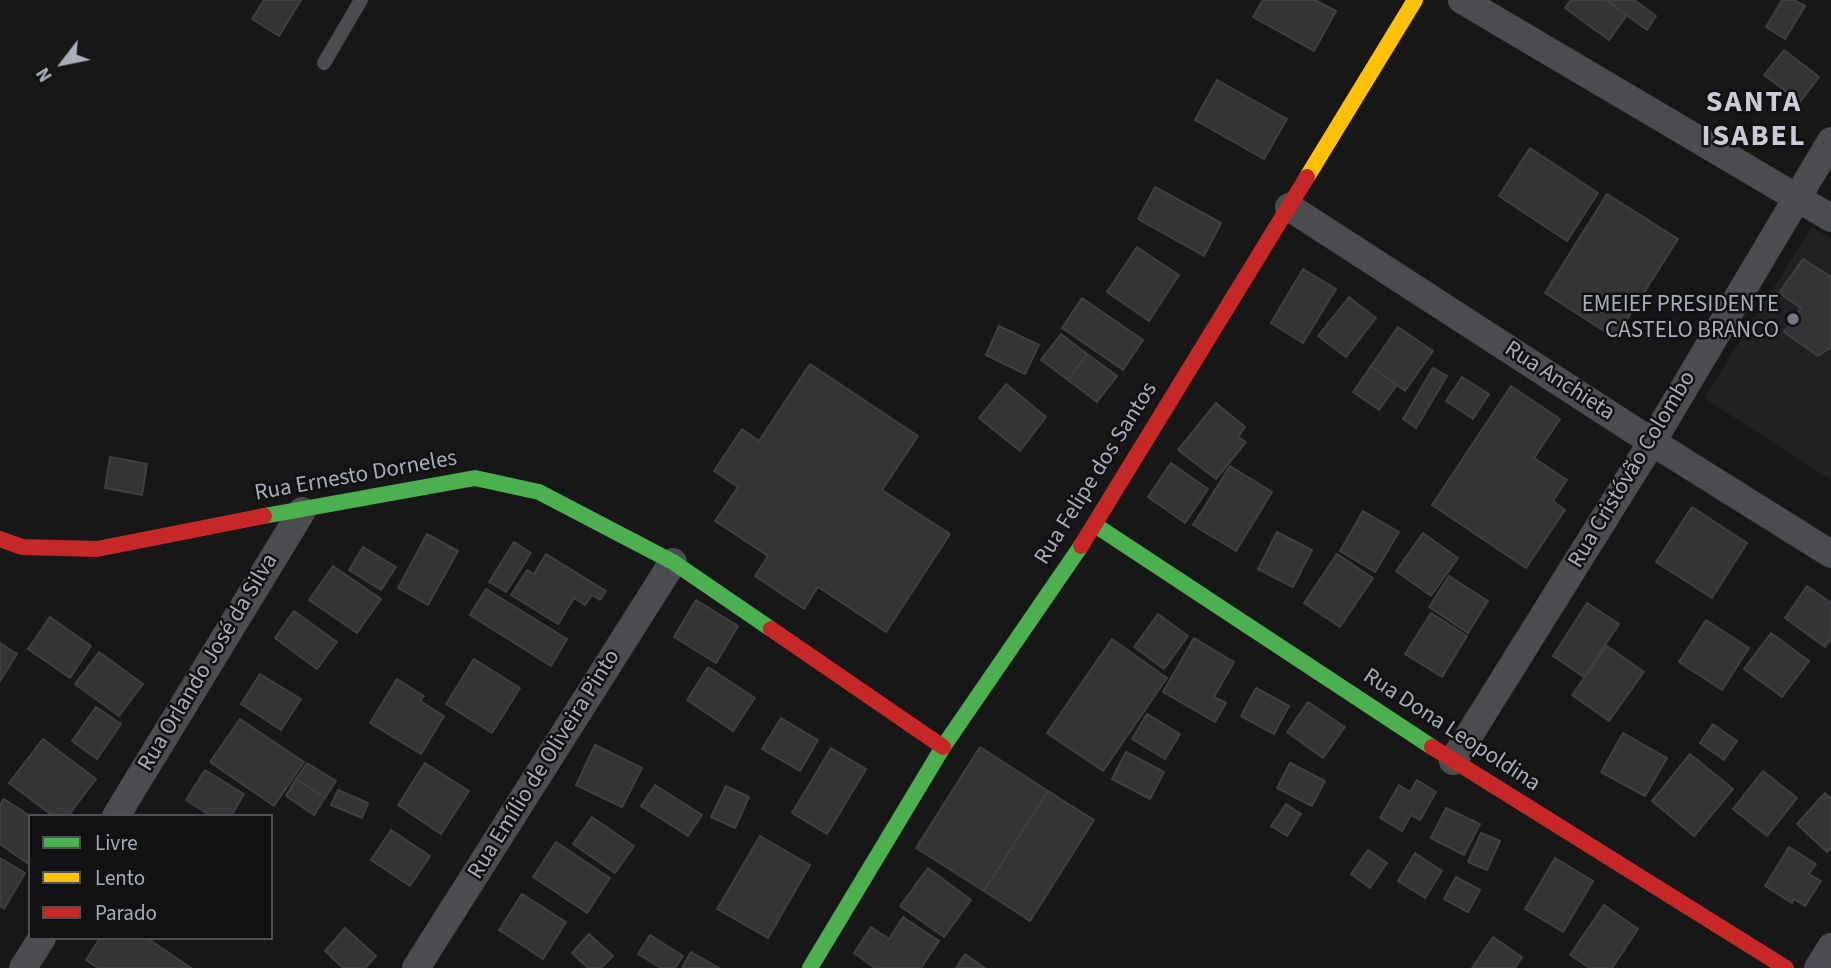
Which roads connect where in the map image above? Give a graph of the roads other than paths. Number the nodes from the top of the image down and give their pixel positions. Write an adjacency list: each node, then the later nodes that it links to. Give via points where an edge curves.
1 (361, 0): 4 (lane)
2 (1415, 0): 7 (street, Rua Felipe dos Santos)
3 (1462, 0): 6 (street)
4 (324, 62)
5 (1831, 141): 6 (street, Rua Cristóvão Colombo)
6 (1796, 197): 8 (street); 9 (street, Rua Cristóvão Colombo)
7 (1289, 206): 9 (street, Rua Anchieta); 11 (street, Rua Felipe dos Santos)
8 (1831, 218)
9 (1652, 442): 13 (street, Rua Anchieta); 16 (street, Rua Cristóvão Colombo)
10 (302, 511): 12 (street, Rua Ernesto Dorneles, via 97,549 22,547); 14 (street, Rua Ernesto Dorneles, via 475,478 539,492); 17 (street, Rua Orlando José da Silva)
11 (1095, 525): 15 (street, Rua Felipe dos Santos); 16 (street, Rua Dona Leopoldina)
12 (0, 539)
13 (1831, 554)
14 (673, 562): 15 (street, Rua Ernesto Dorneles); 21 (street, Rua Emílio de Oliveira Pinto)
15 (943, 747): 22 (street, Rua Felipe dos Santos)
16 (1453, 761): 23 (street, Rua Dona Leopoldina)
17 (117, 814)
18 (40, 940): 20 (street)
19 (1831, 947): 24 (street)
20 (23, 968)
21 (416, 968)
22 (810, 968)
23 (1786, 968)
24 (1818, 968)

